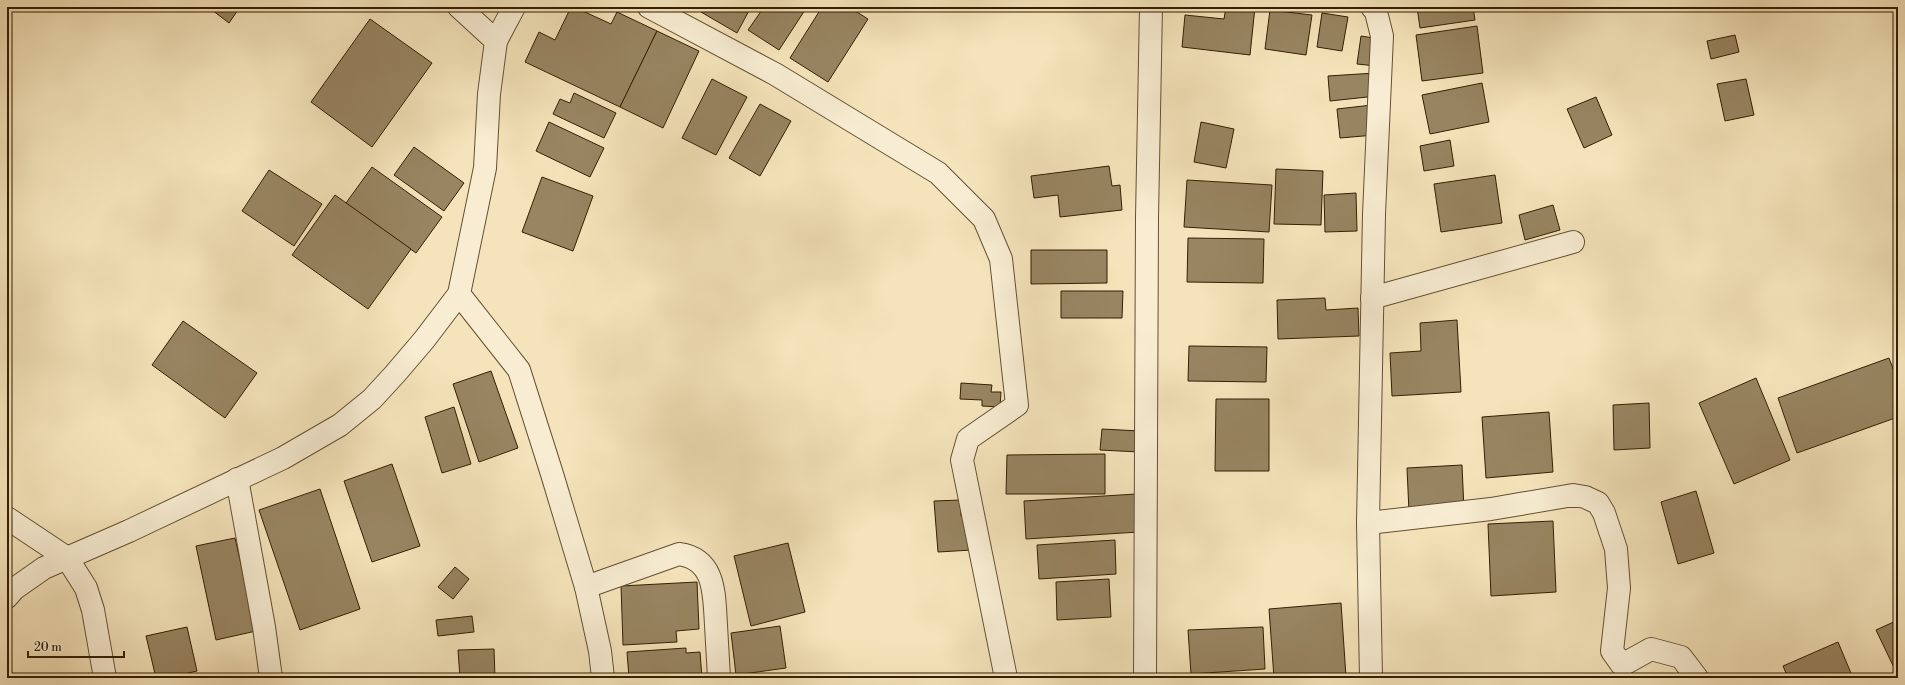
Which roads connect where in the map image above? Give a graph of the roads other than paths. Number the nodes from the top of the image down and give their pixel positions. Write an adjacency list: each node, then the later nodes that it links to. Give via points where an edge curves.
1 (459, 7): 6 (street)
2 (514, 7): 6 (street)
3 (649, 7): 20 (street, via 775,74 938,173 984,219 1001,259 1017,404 968,439 962,460)
4 (1151, 7): 21 (street, via 1146,217)
5 (1372, 7): 9 (street, via 1376,12 1382,36)
6 (496, 41): 8 (street, via 489,94 486,168)
7 (1573, 242): 9 (street)
8 (459, 294): 10 (street, via 424,340 372,400 340,425 283,458); 14 (street, via 519,370)
9 (1372, 298): 12 (street)
10 (237, 479): 13 (street); 17 (street)
11 (7, 518): 13 (street)
12 (1368, 523): 22 (street); 23 (street, via 1491,509 1573,495 1592,500 1598,503 1604,513 1616,549 1619,588 1612,651 1622,665 1651,649 1681,656)
13 (67, 558): 15 (street, via 44,568); 16 (street, via 86,588 93,610)
14 (586, 587): 18 (street, via 600,651); 19 (street, via 679,554 690,555 700,562 714,589)
15 (7, 597)
16 (105, 678)
17 (271, 678)
18 (603, 678)
19 (719, 678)
20 (1006, 678)
21 (1145, 678)
22 (1372, 678)
23 (1697, 678)

